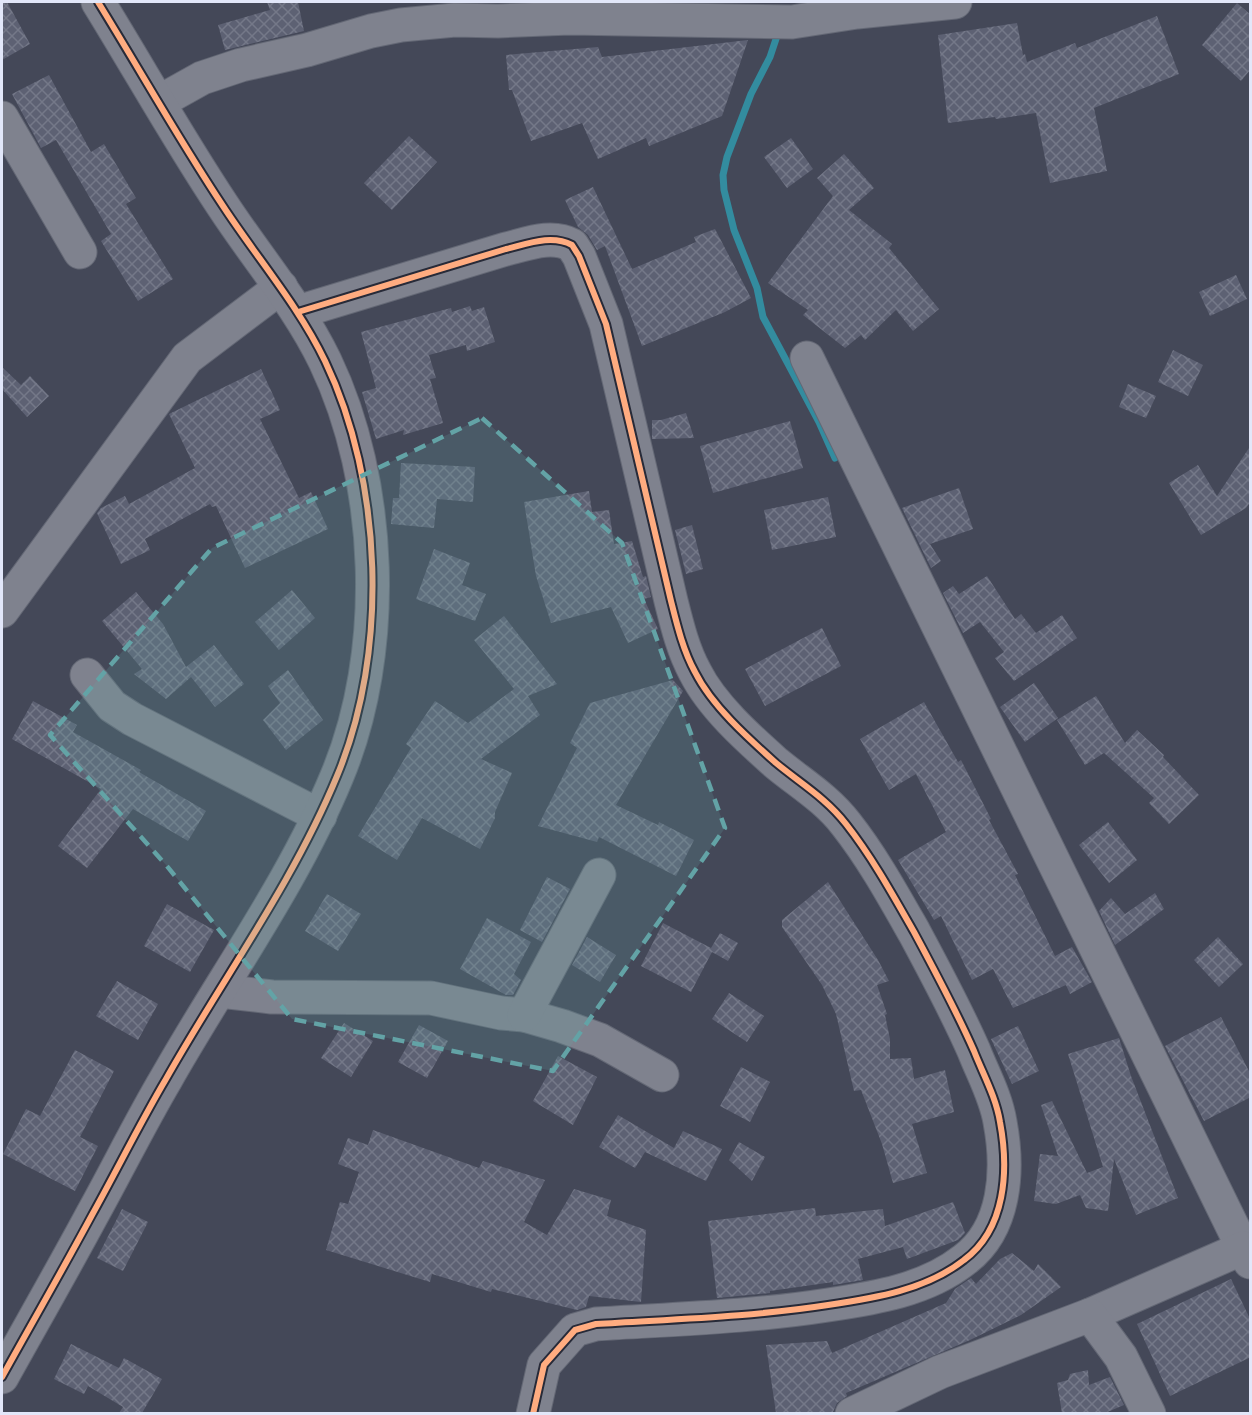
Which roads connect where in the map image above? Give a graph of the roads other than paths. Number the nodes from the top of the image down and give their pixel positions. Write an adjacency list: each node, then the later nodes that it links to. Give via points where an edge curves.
1 (98, 2): 5 (street)
2 (410, 2): 4 (street)
3 (955, 2): 4 (street, via 780,22 658,18 455,20)
4 (371, 31): 5 (street, via 202,78)
5 (159, 102): 8 (street, via 215,195)
6 (2, 118): 7 (street)
7 (80, 252)
8 (290, 299): 10 (street, via 187,358); 12 (street, via 326,362 342,404 359,461 373,562 370,629 353,734); 20 (street, via 541,241 572,244 606,324 671,601 695,674 747,737 817,792 851,831 888,886 938,976 1000,1121 1004,1162 999,1210 982,1245 963,1261 935,1277 882,1297 774,1313 596,1323 575,1330 544,1365)
9 (807, 358): 17 (street)
10 (2, 611)
11 (87, 675): 12 (street, via 112,706 132,719)
12 (320, 816): 14 (street)
13 (599, 875): 15 (street)
14 (220, 991): 15 (street, via 272,997 430,998); 19 (street, via 166,1078)
15 (524, 1015): 16 (street, via 600,1040)
16 (662, 1075)
17 (1248, 1251): 18 (street)
18 (1090, 1315): 21 (street, via 940,1372); 22 (street, via 1120,1358)
19 (2, 1377)
20 (532, 1413)
21 (852, 1413)
22 (1149, 1413)

